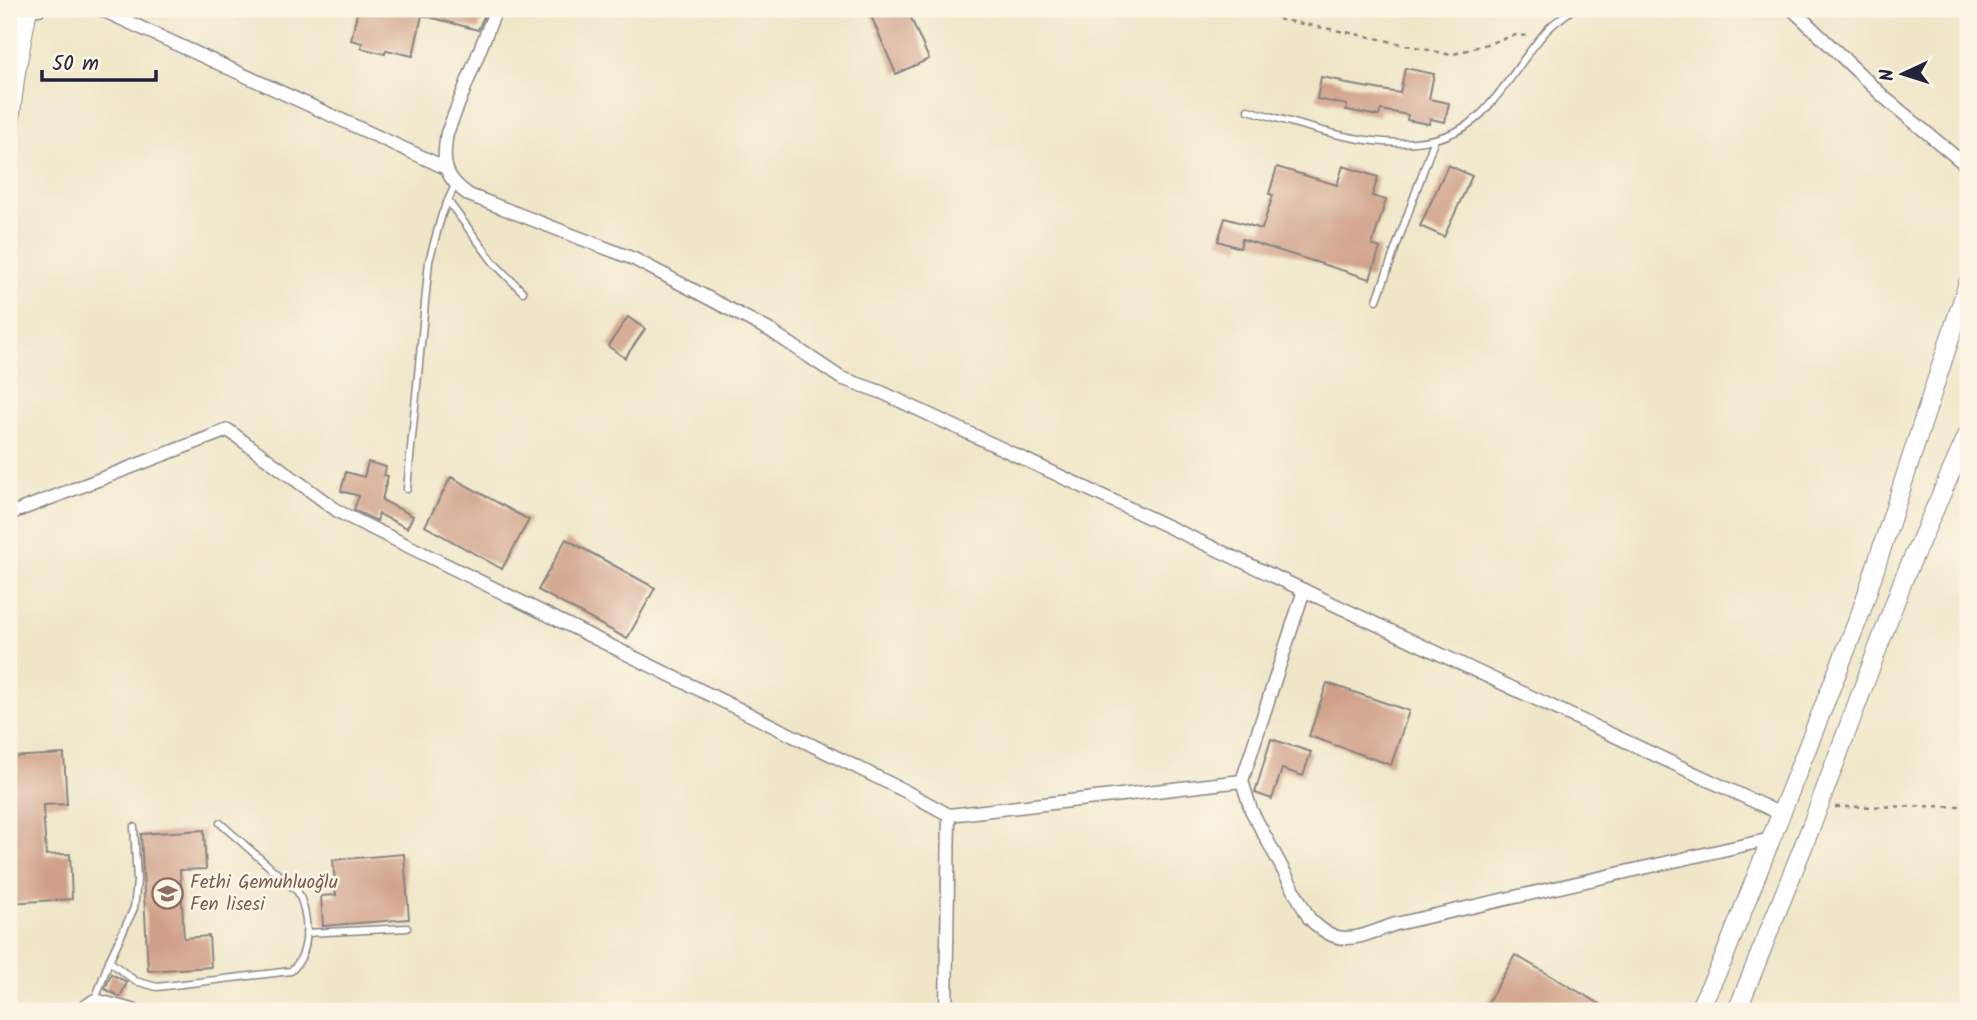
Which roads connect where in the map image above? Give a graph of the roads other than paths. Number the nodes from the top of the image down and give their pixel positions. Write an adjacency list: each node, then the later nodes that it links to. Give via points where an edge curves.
1 (100, 9): 10 (street)
2 (496, 9): 10 (street, via 447,133)
3 (1573, 9): 8 (lane, via 1541,38 1481,114 1457,133)
4 (1792, 9): 9 (street, via 1885,98)
5 (29, 11): 7 (main road)
6 (1248, 110): 8 (lane, via 1373,142)
7 (9, 128)
8 (1434, 141): 15 (lane)
9 (1968, 167)
10 (446, 168): 11 (street)
11 (455, 185): 12 (lane); 19 (street, via 469,195 634,259 771,331 841,378 881,392)
12 (448, 201): 14 (lane, via 494,263); 17 (lane, via 429,261)
13 (1968, 284): 21 (main road, via 1861,612)
14 (523, 292)
15 (1377, 300)
16 (1968, 434): 34 (main road, via 1904,578)
17 (407, 489)
18 (9, 514): 22 (street, via 228,430 339,512)
19 (1304, 590): 20 (street); 21 (street)
20 (1242, 781): 22 (street); 25 (street, via 1251,810 1309,918 1322,932 1338,938 1359,937 1396,924)
21 (1781, 814): 25 (main road)
22 (950, 815): 32 (street)
23 (220, 823): 27 (lane, via 298,892)
24 (134, 827): 28 (lane, via 134,908)
25 (1771, 839): 33 (main road)
26 (407, 928): 27 (lane)
27 (306, 933): 28 (lane, via 303,957 291,971 157,986 135,981)
28 (108, 961): 29 (lane)
29 (95, 1000): 30 (street); 31 (street)
30 (79, 1011)
31 (136, 1011)
32 (946, 1011)
33 (1698, 1011)
34 (1737, 1011)

